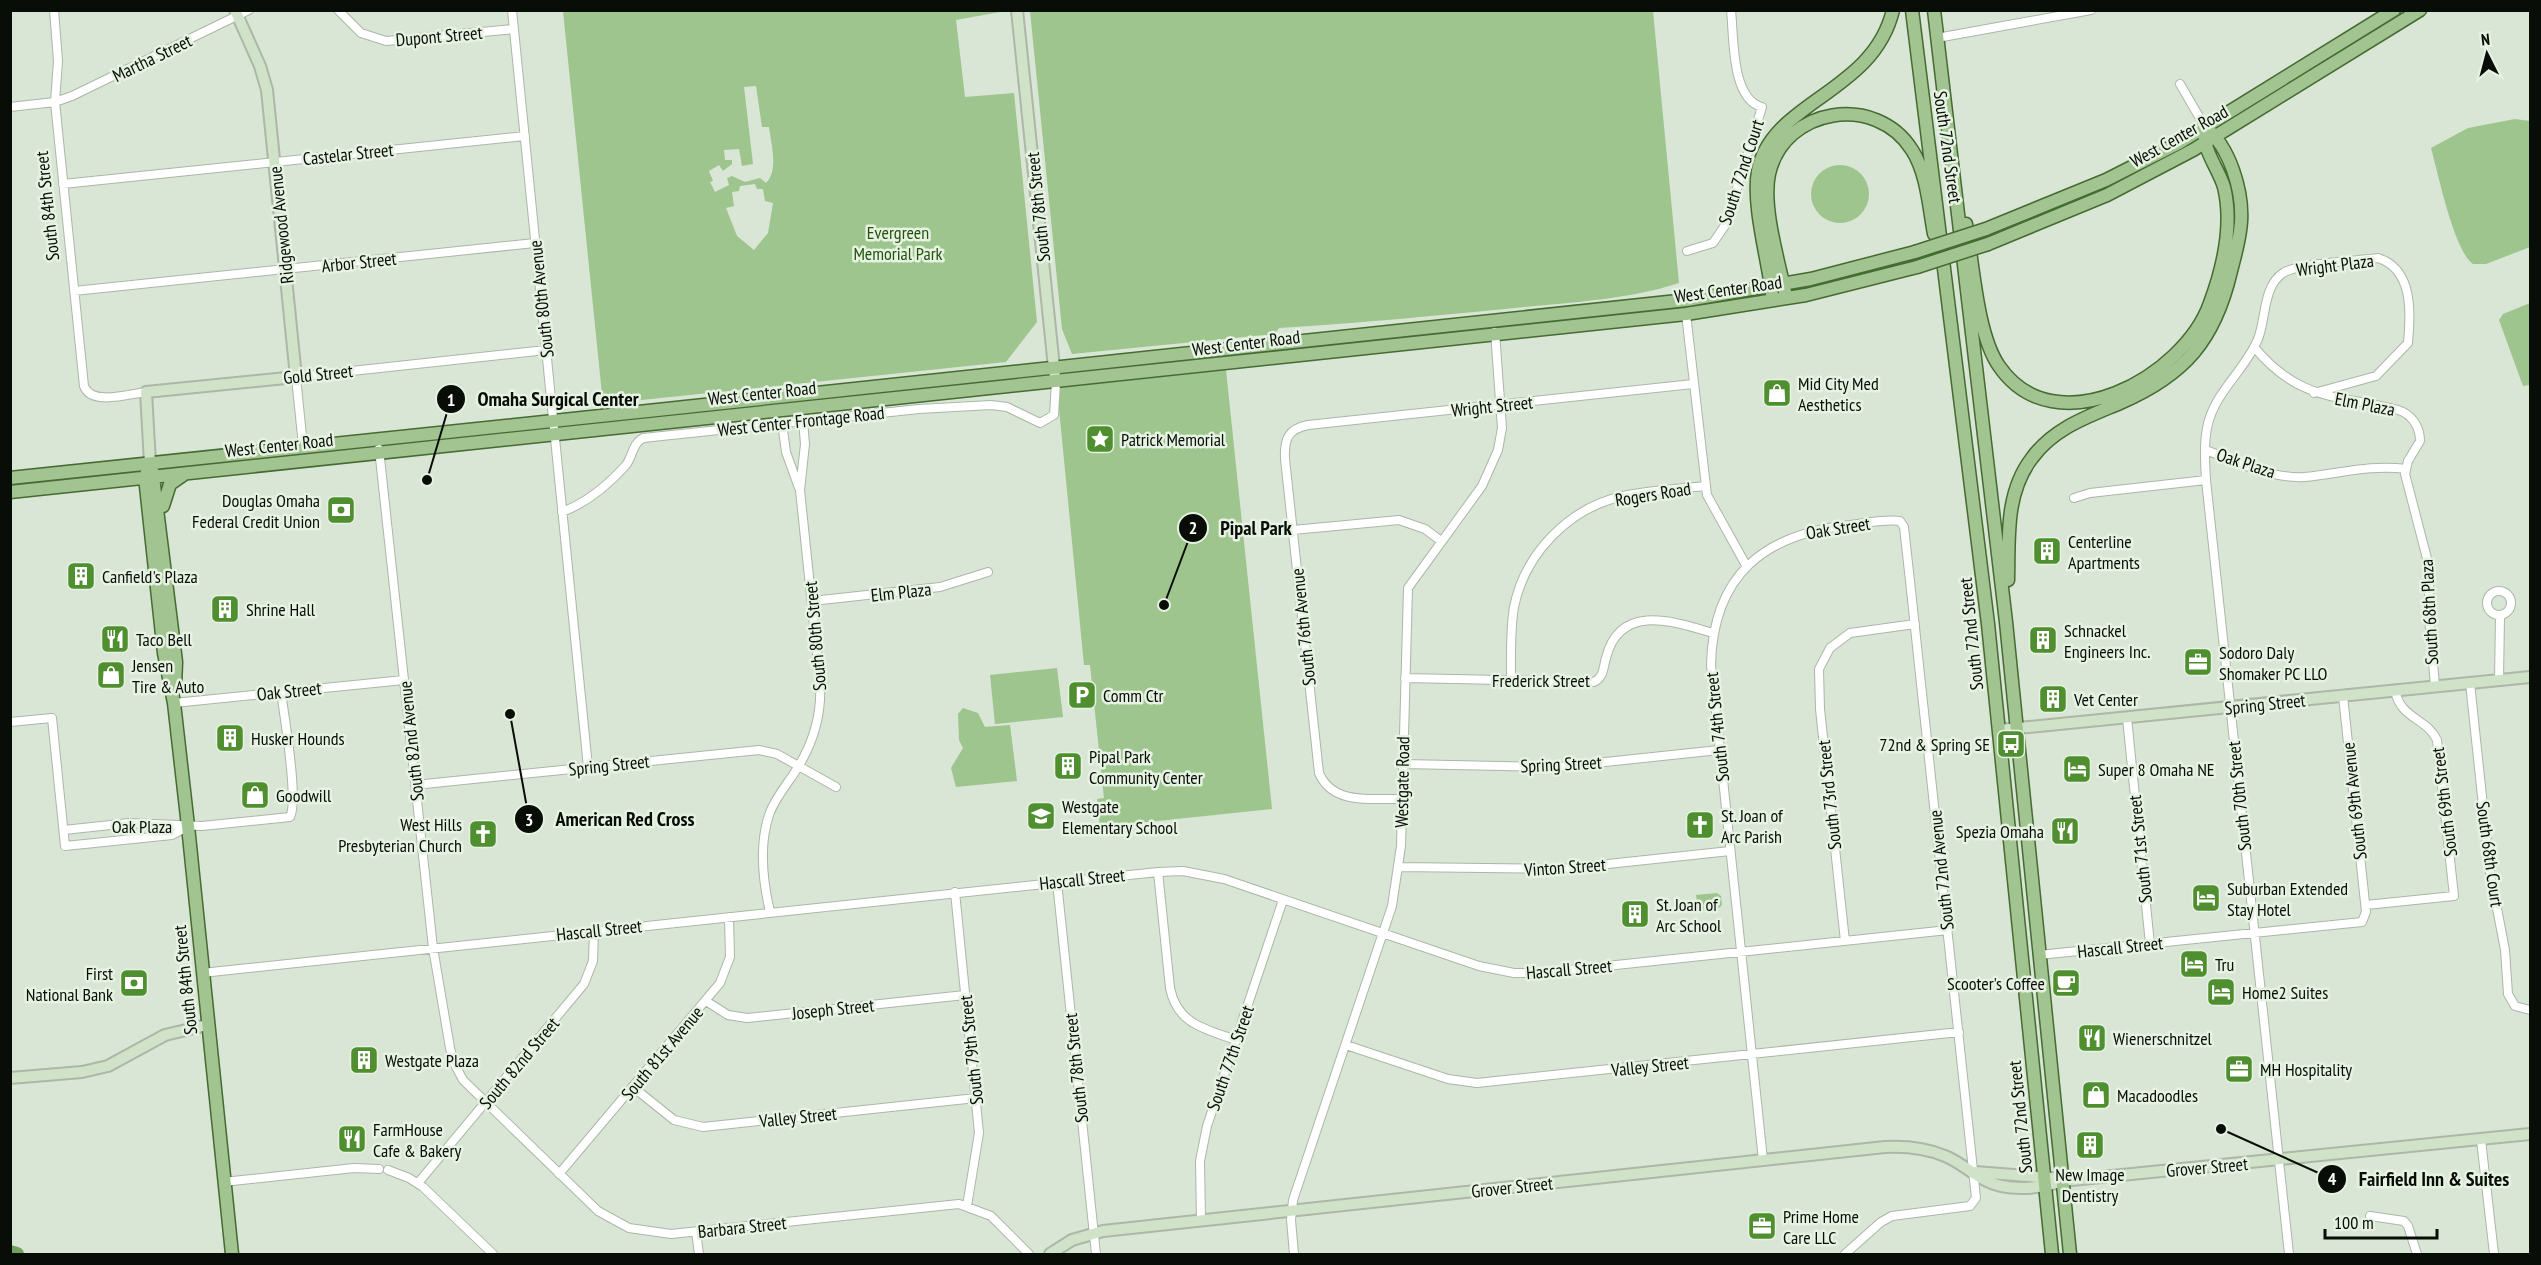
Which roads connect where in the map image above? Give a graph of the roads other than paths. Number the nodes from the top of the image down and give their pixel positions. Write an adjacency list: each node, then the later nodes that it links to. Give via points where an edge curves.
1 (54, 10): 18 (street, South 84th Street, via 58,61)
2 (249, 10): 13 (street, Martha Street)
3 (338, 10): 14 (street, Dupont Street, via 362,33 386,41)
4 (512, 10): 14 (street, South 80th Avenue)
5 (1017, 10): 39 (main road, South 78th Street)
6 (1731, 10): 26 (street, South 72nd Court, via 1740,84 1749,100 1762,107 1726,224 1713,243)
7 (1893, 10): 28 (main road, via 1886,33 1870,58 1788,123 1765,151 1758,171 1757,194)
8 (1912, 10): 37 (main road, South 72nd Street)
9 (1934, 10): 15 (main road, South 72nd Street)
10 (2091, 10): 15 (street)
11 (2394, 10): 20 (main road, West Center Road)
12 (2420, 10): 22 (main road, West Center Road)
13 (236, 13): 18 (street, Martha Street); 23 (main road, Ridgewood Avenue, via 264,78)
14 (514, 29): 21 (street, South 80th Avenue)
15 (1937, 38): 17 (main road, South 72nd Street)
16 (2180, 84): 20 (street)
17 (1944, 96): 22 (main road, via 1989,349 2017,385 2053,401 2090,400 2130,386 2170,361 2199,327 2212,300 2228,224 2222,181); 76 (main road, South 72nd Street)
18 (55, 102): 19 (street); 24 (street, South 84th Street)
19 (10, 107)
20 (2205, 128): 22 (main road); 28 (main road, West Center Road, bridge, via 2106,180 1986,229 1915,252)
21 (525, 136): 23 (street, Castelar Street); 25 (street, South 80th Avenue)
22 (2210, 140): 30 (main road, West Center Road, bridge, via 2107,195 1988,244 1917,267); 76 (main road, via 2235,177 2241,218 2218,316 2199,349 2167,378 2070,425 2032,457 2011,505)
23 (274, 162): 24 (street, Castelar Street); 27 (main road, Ridgewood Avenue)
24 (63, 184): 29 (street, South 84th Street)
25 (535, 243): 27 (street, Arbor Street); 36 (street, South 80th Avenue)
26 (1687, 251)
27 (285, 270): 29 (street, Arbor Street); 40 (main road, Ridgewood Avenue)
28 (1777, 286): 30 (main road); 31 (main road); 33 (main road, West Center Road); 37 (main road, via 1768,196 1770,172 1779,149 1803,126 1827,116 1859,114 1879,121 1905,141 1921,172)
29 (74, 291): 45 (street, South 84th Street, via 84,386)
30 (1786, 299): 31 (main road, West Center Road)
31 (1773, 301): 32 (main road, West Center Road)
32 (1686, 314): 34 (main road, West Center Road); 42 (street)
33 (1494, 321): 34 (street, Westgate Road); 39 (main road, West Center Road)
34 (1496, 336): 41 (main road, West Center Road, via 1390,344); 47 (street, Westgate Road)
35 (2254, 347): 38 (street, Wright Plaza, via 2269,293 2280,276 2297,268 2378,258 2395,266 2404,282 2408,343); 44 (street, via 2292,382); 55 (street, Oak Plaza, via 2214,408)
36 (546, 350): 40 (street, Gold Street); 48 (street, South 80th Avenue)
37 (1956, 352): 94 (main road, South 72nd Street)
38 (2392, 359): 44 (street, Elm Plaza, via 2376,376)
39 (1054, 367): 41 (main road, South 78th Street); 48 (main road, West Center Road)
40 (296, 377): 43 (main road, Gold Street); 54 (street, Ridgewood Avenue)
41 (1056, 382): 46 (street, South 78th Street); 52 (main road, West Center Road)
42 (1693, 384): 47 (street, Wright Street); 63 (street)
43 (146, 392): 45 (street, Gold Street, via 96,398); 57 (main road, South 84th Street)
44 (2314, 393): 58 (street, Elm Plaza, via 2404,411 2420,434 2419,447)
45 (89, 395)
46 (1057, 404): 49 (street, West Center Frontage Road, via 1054,415 1040,423 996,405)
47 (1501, 405): 51 (street, Wright Street, via 1308,425); 71 (street, Westgate Road, via 1501,435 1492,467)
48 (553, 420): 52 (street, South 80th Avenue); 53 (main road, West Center Road)
49 (803, 421): 50 (street, West Center Frontage Road); 64 (street, South 80th Street)
50 (782, 423): 64 (street, South 80th Street, via 786,452); 67 (street, West Center Frontage Road, via 643,438 624,467 584,502)
51 (1291, 431): 70 (street, South 76th Avenue, via 1285,447)
52 (554, 435): 56 (main road, West Center Road); 67 (street, South 80th Avenue)
53 (378, 438): 54 (main road, West Center Road); 56 (street, South 82nd Avenue)
54 (303, 446): 57 (main road, West Center Road)
55 (2206, 450): 58 (street, Oak Plaza, via 2264,471 2291,476 2355,468); 62 (street, South 70th Street)
56 (380, 453): 59 (main road, West Center Road); 81 (street, South 82nd Avenue)
57 (150, 463): 60 (main road, South 84th Street); 61 (main road, West Center Road)
58 (2406, 468): 85 (street, South 68th Plaza, via 2406,488 2429,566)
59 (193, 472): 60 (main road, West Center Road); 69 (main road, via 177,478 167,488)
60 (150, 476): 65 (main road, West Center Road); 69 (main road, South 84th Street); 89 (main road, South 84th Street, via 164,653)
61 (10, 478)
62 (2206, 480): 66 (street); 90 (street, South 70th Street)
63 (1705, 486): 72 (street, via 1713,510); 83 (street, Rogers Road, via 1611,499 1580,513 1553,535 1532,562 1517,595 1512,621)
64 (800, 490): 74 (street, South 80th Street)
65 (10, 492)
66 (2074, 498)
67 (562, 512): 98 (street, South 80th Avenue)
68 (1903, 523): 72 (street, Oak Street, via 1894,520 1805,532 1771,548); 77 (street, South 72nd Avenue)
69 (161, 528): 89 (main road, South 84th Street, via 176,669)
70 (1293, 530): 71 (street, via 1399,520 1425,529); 101 (street, South 76th Avenue, via 1317,764 1322,779 1347,797)
71 (1441, 541): 80 (street, Westgate Road, via 1408,588)
72 (1747, 567): 78 (street, South 74th Street, via 1726,597)
73 (988, 572): 74 (street, Elm Plaza, via 940,588)
74 (812, 601): 97 (street, South 80th Street, via 820,703 814,733)
75 (2500, 616): 82 (street)
76 (2007, 622): 93 (main road, South 72nd Street)
77 (1915, 624): 113 (street, South 72nd Avenue); 117 (street, South 73rd Street, via 1850,633 1827,651 1821,664 1818,681)
78 (1713, 633): 83 (street, Frederick Street, via 1665,619 1648,620 1617,636 1597,681); 95 (street, South 74th Street, via 1711,665)
79 (2530, 677): 82 (main road, Spring Street)
80 (1405, 678): 83 (street, Frederick Street); 96 (street, Westgate Road)
81 (404, 680): 87 (street, Oak Street); 99 (street, South 82nd Avenue)
82 (2499, 680): 84 (main road, Spring Street)
83 (1511, 681)
84 (2470, 683): 85 (main road, Spring Street); 126 (street, South 68th Court, via 2490,872 2505,950 2508,994 2515,1006)
85 (2434, 686): 86 (main road, Spring Street)
86 (2395, 690): 88 (main road, Spring Street); 110 (street, South 69th Street, via 2402,709 2437,740 2454,896)
87 (281, 692): 89 (street, Oak Street); 102 (street, via 292,791 290,817)
88 (2343, 696): 90 (main road, Spring Street); 110 (street, South 69th Avenue)
89 (174, 703): 102 (main road, South 84th Street)
90 (2230, 707): 91 (main road, Spring Street); 115 (street, South 70th Street)
91 (2127, 718): 93 (main road, Spring Street); 119 (street, South 71st Street)
92 (10, 722): 103 (street, Oak Plaza, via 52,717)
93 (2017, 729): 94 (main road, Spring Street); 122 (main road, South 72nd Street)
94 (1999, 730): 118 (main road, South 72nd Street)
95 (1719, 750): 96 (street, Spring Street, via 1558,767); 104 (street, South 74th Street)
96 (1403, 764): 101 (street, Westgate Road)
97 (798, 766): 98 (street, Spring Street, via 777,754 753,750); 100 (street, Spring Street); 111 (street, South 80th Street, via 775,801 766,829 764,857)
98 (588, 767): 99 (street, Spring Street)
99 (416, 785): 120 (street, South 82nd Avenue)
100 (837, 787)
101 (1402, 799): 105 (street, Westgate Road)
102 (188, 826): 103 (street, Oak Plaza, via 129,823); 103 (street, Oak Plaza, via 172,835 65,846); 123 (main road, South 84th Street)
103 (64, 830)
104 (1730, 851): 105 (street, Vinton Street, via 1561,869); 121 (street, South 74th Street)
105 (1399, 867): 116 (street, Westgate Road)
106 (1158, 872): 107 (street, Hascall Street); 109 (street, Hascall Street, via 1208,875); 129 (street, via 1174,1005 1194,1025)
107 (1057, 882): 108 (street, Hascall Street); 153 (street, South 78th Street)
108 (954, 892): 111 (street, Hascall Street); 124 (street, South 79th Street)
109 (1283, 900): 116 (street, Hascall Street); 129 (street, South 77th Street)
110 (2366, 906): 115 (street, Hascall Street, via 2366,918 2358,923)
111 (770, 912): 112 (street, Hascall Street)
112 (729, 917): 114 (street, Hascall Street); 125 (street, South 81st Avenue, via 728,966)
113 (1948, 930): 117 (street, Hascall Street); 128 (street, South 72nd Avenue)
114 (594, 931): 120 (street, Hascall Street); 135 (street, South 82nd Street, via 593,961 584,984)
115 (2255, 933): 119 (street, Hascall Street); 139 (street, South 70th Street)
116 (1384, 934): 121 (street, Hascall Street, via 1479,966 1522,974); 130 (street, Westgate Road)
117 (1845, 941): 121 (street, Hascall Street)
118 (2019, 941): 122 (main road); 145 (main road, South 72nd Street)
119 (2150, 944): 122 (street, Hascall Street)
120 (433, 948): 123 (street, Hascall Street); 135 (street, South 82nd Avenue, via 454,1063 463,1080)
121 (1741, 952): 131 (street, South 74th Street)
122 (2039, 955): 144 (main road, South 72nd Street)
123 (202, 973): 127 (main road, South 84th Street)
124 (965, 995): 125 (street, Joseph Street, via 747,1018 728,1016); 134 (street, South 79th Street)
125 (706, 1001): 133 (street, South 81st Avenue)
126 (2530, 1010)
127 (207, 1025): 132 (main road, via 165,1035 121,1061 94,1070); 146 (main road, South 84th Street)
128 (1959, 1032): 131 (street, Valley Street); 142 (street, South 72nd Avenue)
129 (1236, 1040): 151 (street, South 77th Street, via 1203,1144 1199,1181)
130 (1346, 1045): 131 (street, Valley Street, via 1448,1079 1477,1083); 149 (street, Westgate Road)
131 (1752, 1054): 138 (street, South 74th Street)
132 (10, 1078)
133 (633, 1088): 134 (street, Valley Street, via 674,1120 703,1126); 143 (street, South 81st Avenue)
134 (976, 1098): 148 (street, South 79th Street, via 979,1143)
135 (485, 1103): 143 (street, Barbara Street); 147 (street, South 82nd Street)
136 (2530, 1134): 137 (main road, Grover Street)
137 (2481, 1140): 139 (main road, Grover Street); 166 (street)
138 (1763, 1160): 142 (main road, Grover Street, via 1906,1147 1945,1156); 149 (main road, Grover Street)
139 (2279, 1160): 144 (main road, Grover Street); 165 (street, South 70th Street)
140 (379, 1168): 146 (street)
141 (388, 1170): 147 (street)
142 (1975, 1172): 145 (main road, Grover Street, via 1990,1183 2014,1187); 162 (street, South 72nd Avenue, via 1976,1201 1962,1207 1892,1216)
143 (559, 1174): 152 (street, Barbara Street, via 598,1211 621,1225 657,1234)
144 (2062, 1180): 145 (main road, Grover Street); 164 (main road, South 72nd Street)
145 (2045, 1181): 163 (main road, South 72nd Street)
146 (223, 1182): 155 (main road, South 84th Street)
147 (418, 1183): 156 (street)
148 (967, 1206): 152 (street, Barbara Street, via 951,1204); 158 (street, Barbara Street, via 1000,1222)
149 (1292, 1211): 151 (main road, Grover Street); 161 (street, Westgate Road)
150 (2370, 1216): 154 (street, via 2404,1221)
151 (1201, 1220): 153 (main road, Grover Street)
152 (696, 1232): 157 (street)
153 (1094, 1233): 159 (main road, Grover Street, via 1072,1240); 160 (street, South 78th Street)
154 (2416, 1250)
155 (232, 1254)
156 (494, 1254)
157 (699, 1254)
158 (1029, 1254)
159 (1050, 1254)
160 (1096, 1254)
161 (1294, 1254)
162 (1845, 1254)
163 (2052, 1254)
164 (2070, 1254)
165 (2289, 1254)
166 (2494, 1254)

